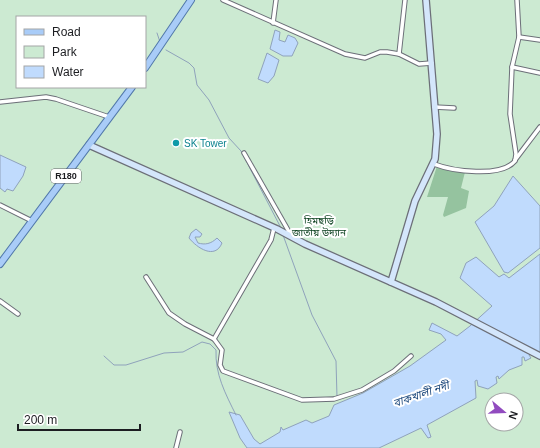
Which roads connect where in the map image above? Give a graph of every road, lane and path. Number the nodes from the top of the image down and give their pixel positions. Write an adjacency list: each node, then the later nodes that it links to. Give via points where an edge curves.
1 (191, 0): 12 (main road)
2 (223, 0): 7 (street)
3 (276, 0): 7 (street)
4 (405, 0): 10 (street)
5 (426, 0): 11 (main road)
6 (517, 0): 8 (street)
7 (273, 23): 10 (street, via 359,58 380,52)
8 (519, 37): 9 (street); 13 (street)
9 (540, 40)
10 (399, 54): 11 (street, via 419,64)
11 (432, 63): 17 (main road)
12 (146, 67)
13 (512, 67): 14 (street); 23 (street, via 510,114)
14 (540, 73)
15 (131, 88): 19 (main road, R180)
16 (0, 102): 19 (street, via 46,97 97,111)
17 (434, 107): 18 (street); 24 (main road, via 437,134)
18 (454, 108)
19 (109, 117): 21 (main road, R180)
20 (540, 127): 23 (street)
21 (89, 145): 26 (main road, R180); 27 (main road)
22 (244, 153): 28 (street)
23 (515, 161): 24 (street, via 504,169 466,171 446,169)
24 (434, 164): 31 (main road, via 415,201)
25 (0, 205): 26 (street)
26 (32, 221): 29 (main road, R180)
27 (276, 228): 28 (main road); 34 (street)
28 (293, 238): 31 (main road)
29 (0, 264)
30 (146, 277): 34 (street, via 169,313)
31 (391, 282): 36 (main road, via 436,302)
32 (0, 301): 33 (street)
33 (18, 314)
34 (214, 339): 35 (street, via 222,350 220,365 223,371 302,400 334,399 362,390 394,371)
35 (411, 356)
36 (540, 356)
37 (180, 432): 38 (street)
38 (176, 448)

